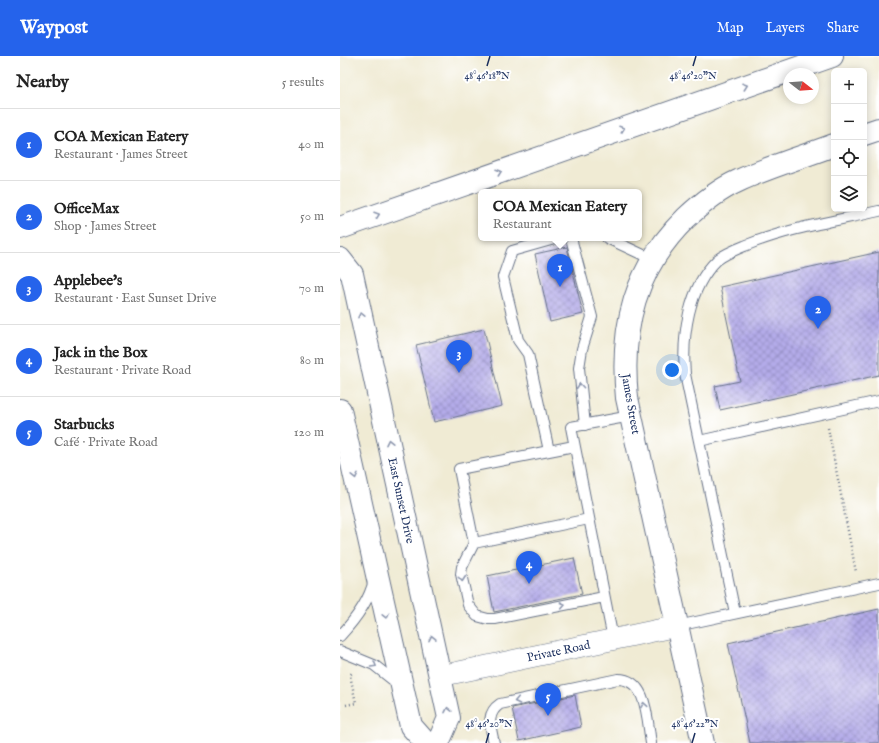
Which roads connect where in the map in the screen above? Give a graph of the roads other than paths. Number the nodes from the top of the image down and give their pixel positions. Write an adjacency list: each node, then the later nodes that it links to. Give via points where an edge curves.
1 (832, 56): 6 (main road, one-way to 1)
2 (879, 128): 3 (main road)
3 (867, 133)
4 (831, 146): 11 (main road, James Street, via 737,181 717,193 672,232)
5 (879, 210): 16 (lane, via 770,236 729,252 710,268 697,293 684,344 685,374)
6 (340, 228)
7 (547, 241): 18 (lane, via 512,251 503,277 518,340 528,354)
8 (572, 241): 15 (lane, one-way to 8, via 579,368 592,316)
9 (614, 241): 11 (lane)
10 (340, 259): 29 (main road, East Sunset Drive, one-way to 10, via 352,274)
11 (652, 259): 14 (main road, James Street, via 640,282 632,306 626,337 624,372)
12 (879, 401): 16 (lane)
13 (340, 410): 21 (main road, one-way to 21)
14 (632, 416): 15 (lane); 25 (main road, James Street)
15 (585, 424): 17 (lane, via 571,427)
16 (699, 441): 24 (lane)
17 (574, 446): 18 (lane); 19 (lane)
18 (550, 451): 20 (lane, via 459,469)
19 (589, 519): 20 (lane); 23 (lane)
20 (474, 543): 23 (lane, one-way to 23, via 462,567 461,580 470,609 483,618 495,619)
21 (376, 570): 26 (lane, via 369,596); 30 (main road, one-way to 30)
22 (879, 582): 24 (lane)
23 (604, 597): 27 (lane)
24 (735, 613): 25 (lane)
25 (677, 626): 27 (street, Private Road); 35 (main road, James Street)
26 (340, 636)
27 (613, 639): 29 (street, Private Road)
28 (340, 651): 30 (lane, one-way to 30, via 374,665)
29 (440, 676): 32 (main road, East Sunset Drive, one-way to 29, via 449,718)
30 (402, 688): 31 (main road, via 411,726)
31 (426, 743)
32 (438, 743)
33 (494, 743): 34 (lane, one-way to 33, via 642,696 639,688 627,679 500,704 490,717)
34 (651, 743)
35 (703, 743)

